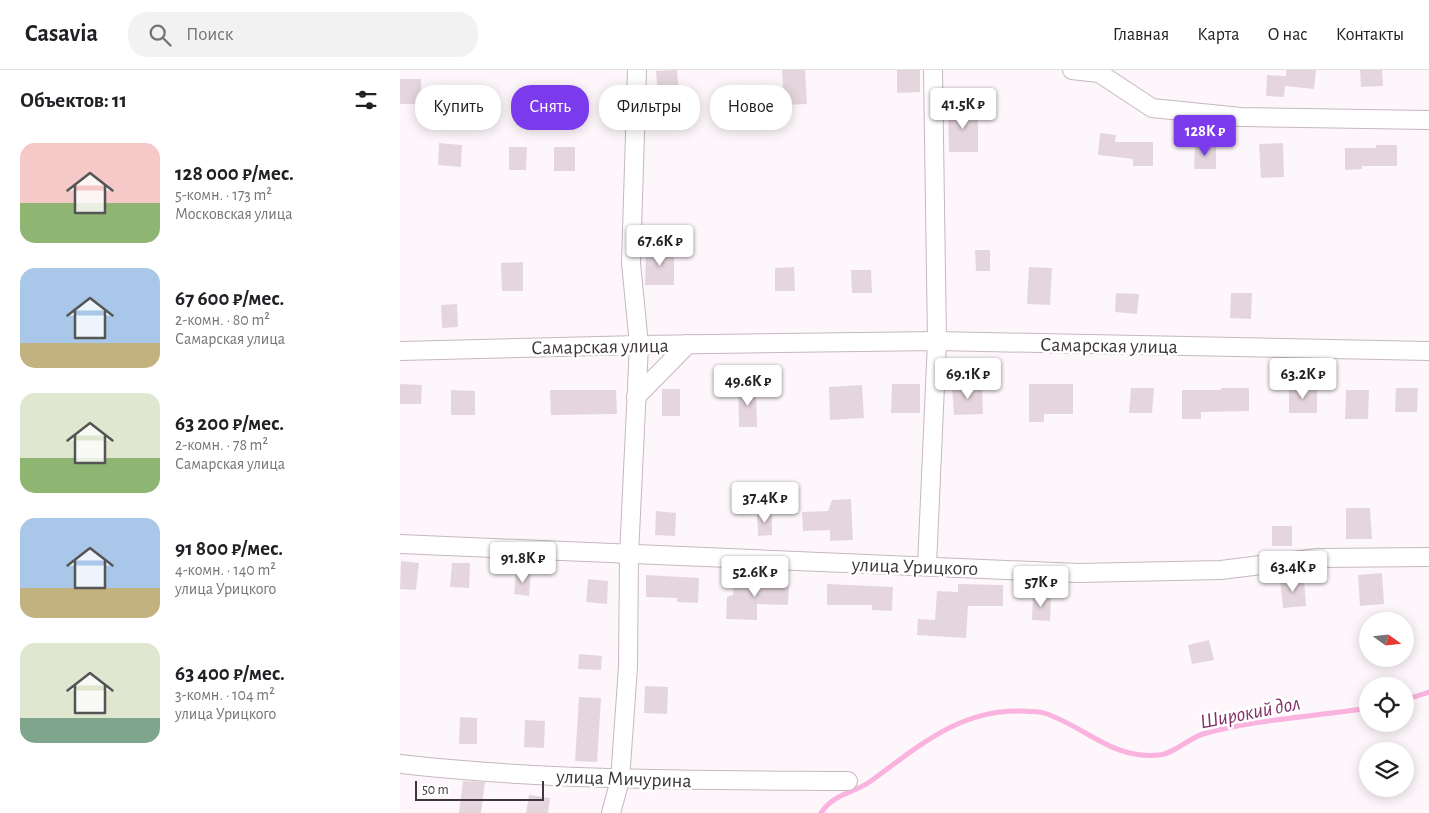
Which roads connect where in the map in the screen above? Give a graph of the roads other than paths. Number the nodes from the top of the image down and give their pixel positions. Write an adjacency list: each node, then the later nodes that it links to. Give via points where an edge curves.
1 (637, 70): 7 (street, via 631,263)
2 (933, 70): 5 (street)
3 (1072, 70): 4 (street, via 1099,74 1152,108 1241,117)
4 (1429, 120)
5 (937, 341): 6 (street, Самарская улица); 9 (street, Самарская улица); 14 (street)
6 (688, 344): 7 (street, Самарская улица); 10 (street)
7 (639, 345): 8 (street, Самарская улица); 10 (street)
8 (400, 351)
9 (1429, 351)
10 (636, 397): 12 (street)
11 (400, 544): 12 (street, улица Урицкого)
12 (629, 555): 14 (street, улица Урицкого); 16 (street, via 628,667)
13 (1429, 557): 14 (street, улица Урицкого, via 1318,558 1221,570 1173,571 1078,572)
14 (927, 566)
15 (400, 764): 16 (street, улица Мичурина, via 461,771)
16 (620, 780): 17 (street, улица Мичурина); 18 (street)
17 (848, 781)
18 (612, 813)

